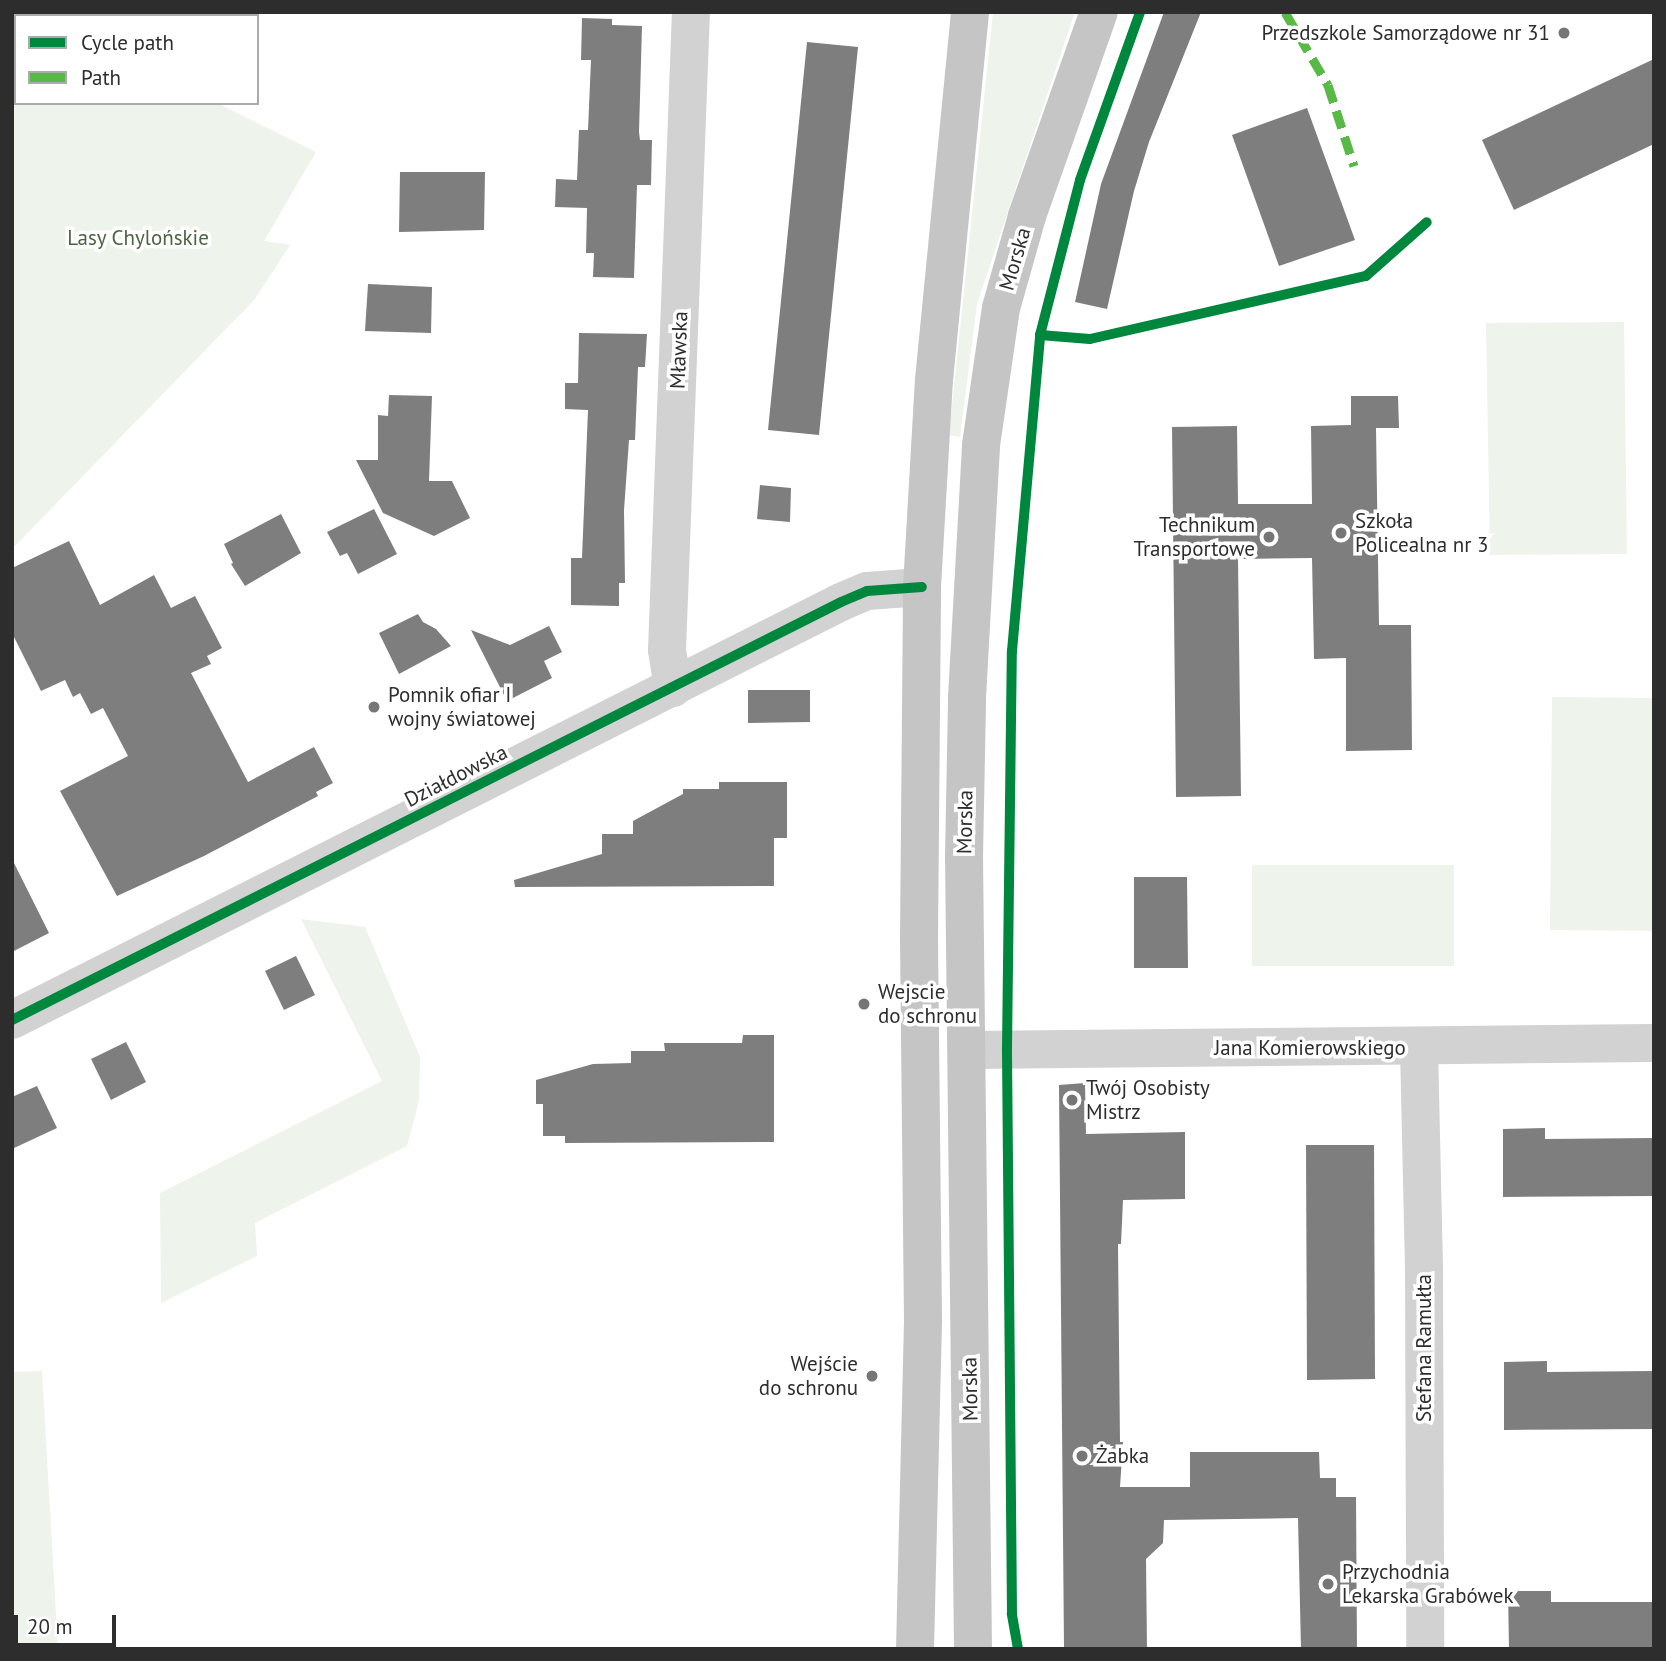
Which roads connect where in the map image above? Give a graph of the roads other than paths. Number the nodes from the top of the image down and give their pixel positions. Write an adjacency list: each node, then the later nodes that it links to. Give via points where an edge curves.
1 (691, 12): 5 (street, Mławska, via 667,650)
2 (971, 12): 4 (main road, via 934,380)
3 (1099, 12): 9 (main road, Morska, via 1027,216 1001,308 981,445 967,697)
4 (922, 587): 5 (street, Działdowska, via 867,591); 10 (main road, via 923,1321)
5 (673, 688): 6 (street, Działdowska)
6 (12, 1020)
7 (1654, 1043): 8 (street, Jana Komierowskiego)
8 (1419, 1048): 9 (street, Jana Komierowskiego); 12 (street, Stefana Ramułta)
9 (967, 1049): 11 (main road, Morska)
10 (915, 1649)
11 (973, 1649)
12 (1425, 1649)

